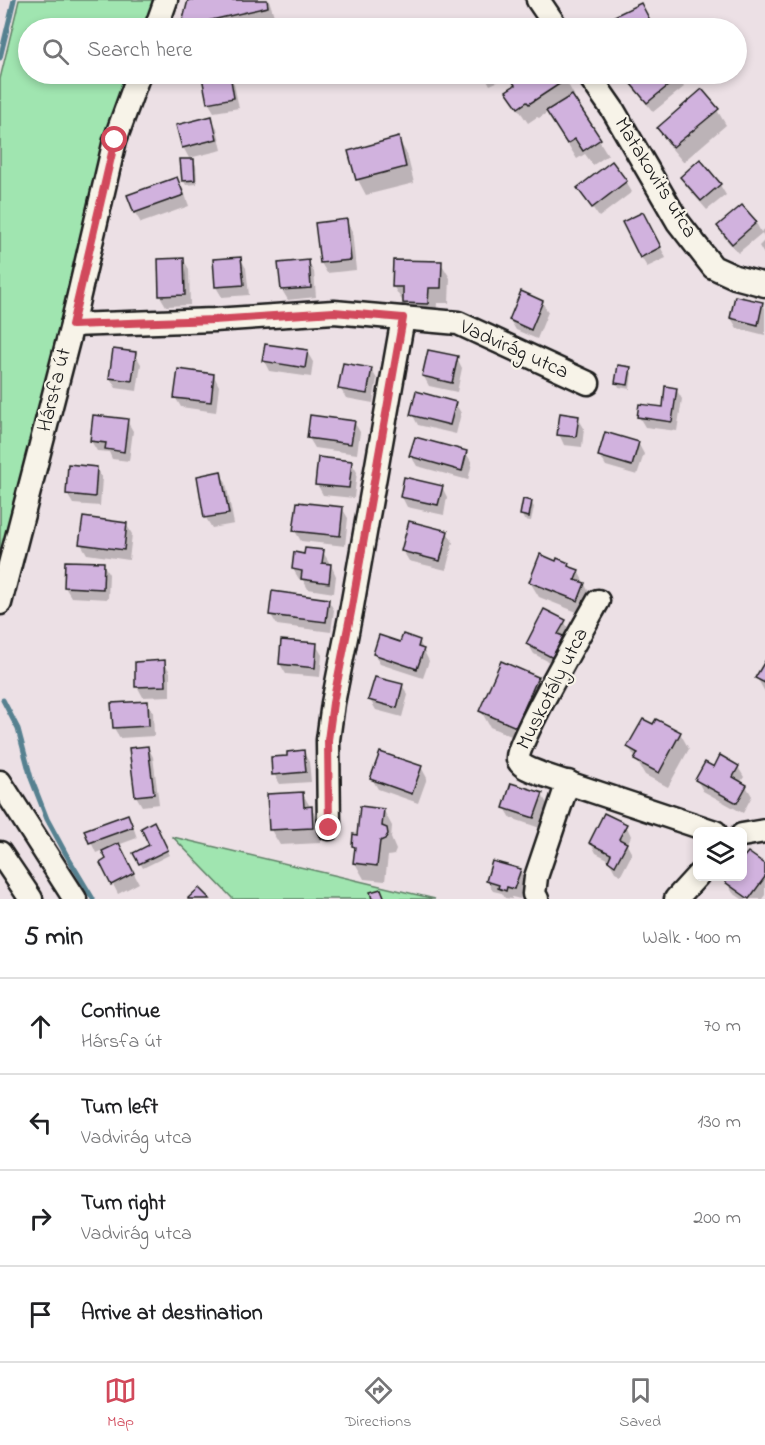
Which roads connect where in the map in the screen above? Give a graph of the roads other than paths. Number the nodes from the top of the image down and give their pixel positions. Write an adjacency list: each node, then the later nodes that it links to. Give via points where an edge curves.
1 (166, 0): 3 (street)
2 (538, 0): 4 (street)
3 (160, 18)
4 (550, 18)
5 (135, 84): 9 (street, Hársfa út, via 115,140)
6 (595, 84): 7 (street, Matakovits utca, via 678,222 713,267)
7 (765, 285)
8 (403, 318): 9 (street, Vadvirág utca, via 334,312); 10 (street, Vadvirág utca, via 458,323); 16 (street, via 333,703 328,740)
9 (72, 325): 12 (street, Hársfa út)
10 (588, 383)
11 (598, 601): 14 (street, Muskotály utca, via 518,753 523,766)
12 (0, 603)
13 (0, 782): 22 (street)
14 (568, 782): 15 (street, Muskotály utca); 23 (street, via 536,877)
15 (703, 827)
16 (329, 828)
17 (765, 831): 18 (street)
18 (747, 834)
19 (0, 853): 21 (street)
20 (693, 880): 24 (street)
21 (31, 899)
22 (75, 899)
23 (537, 899)
24 (676, 899)

